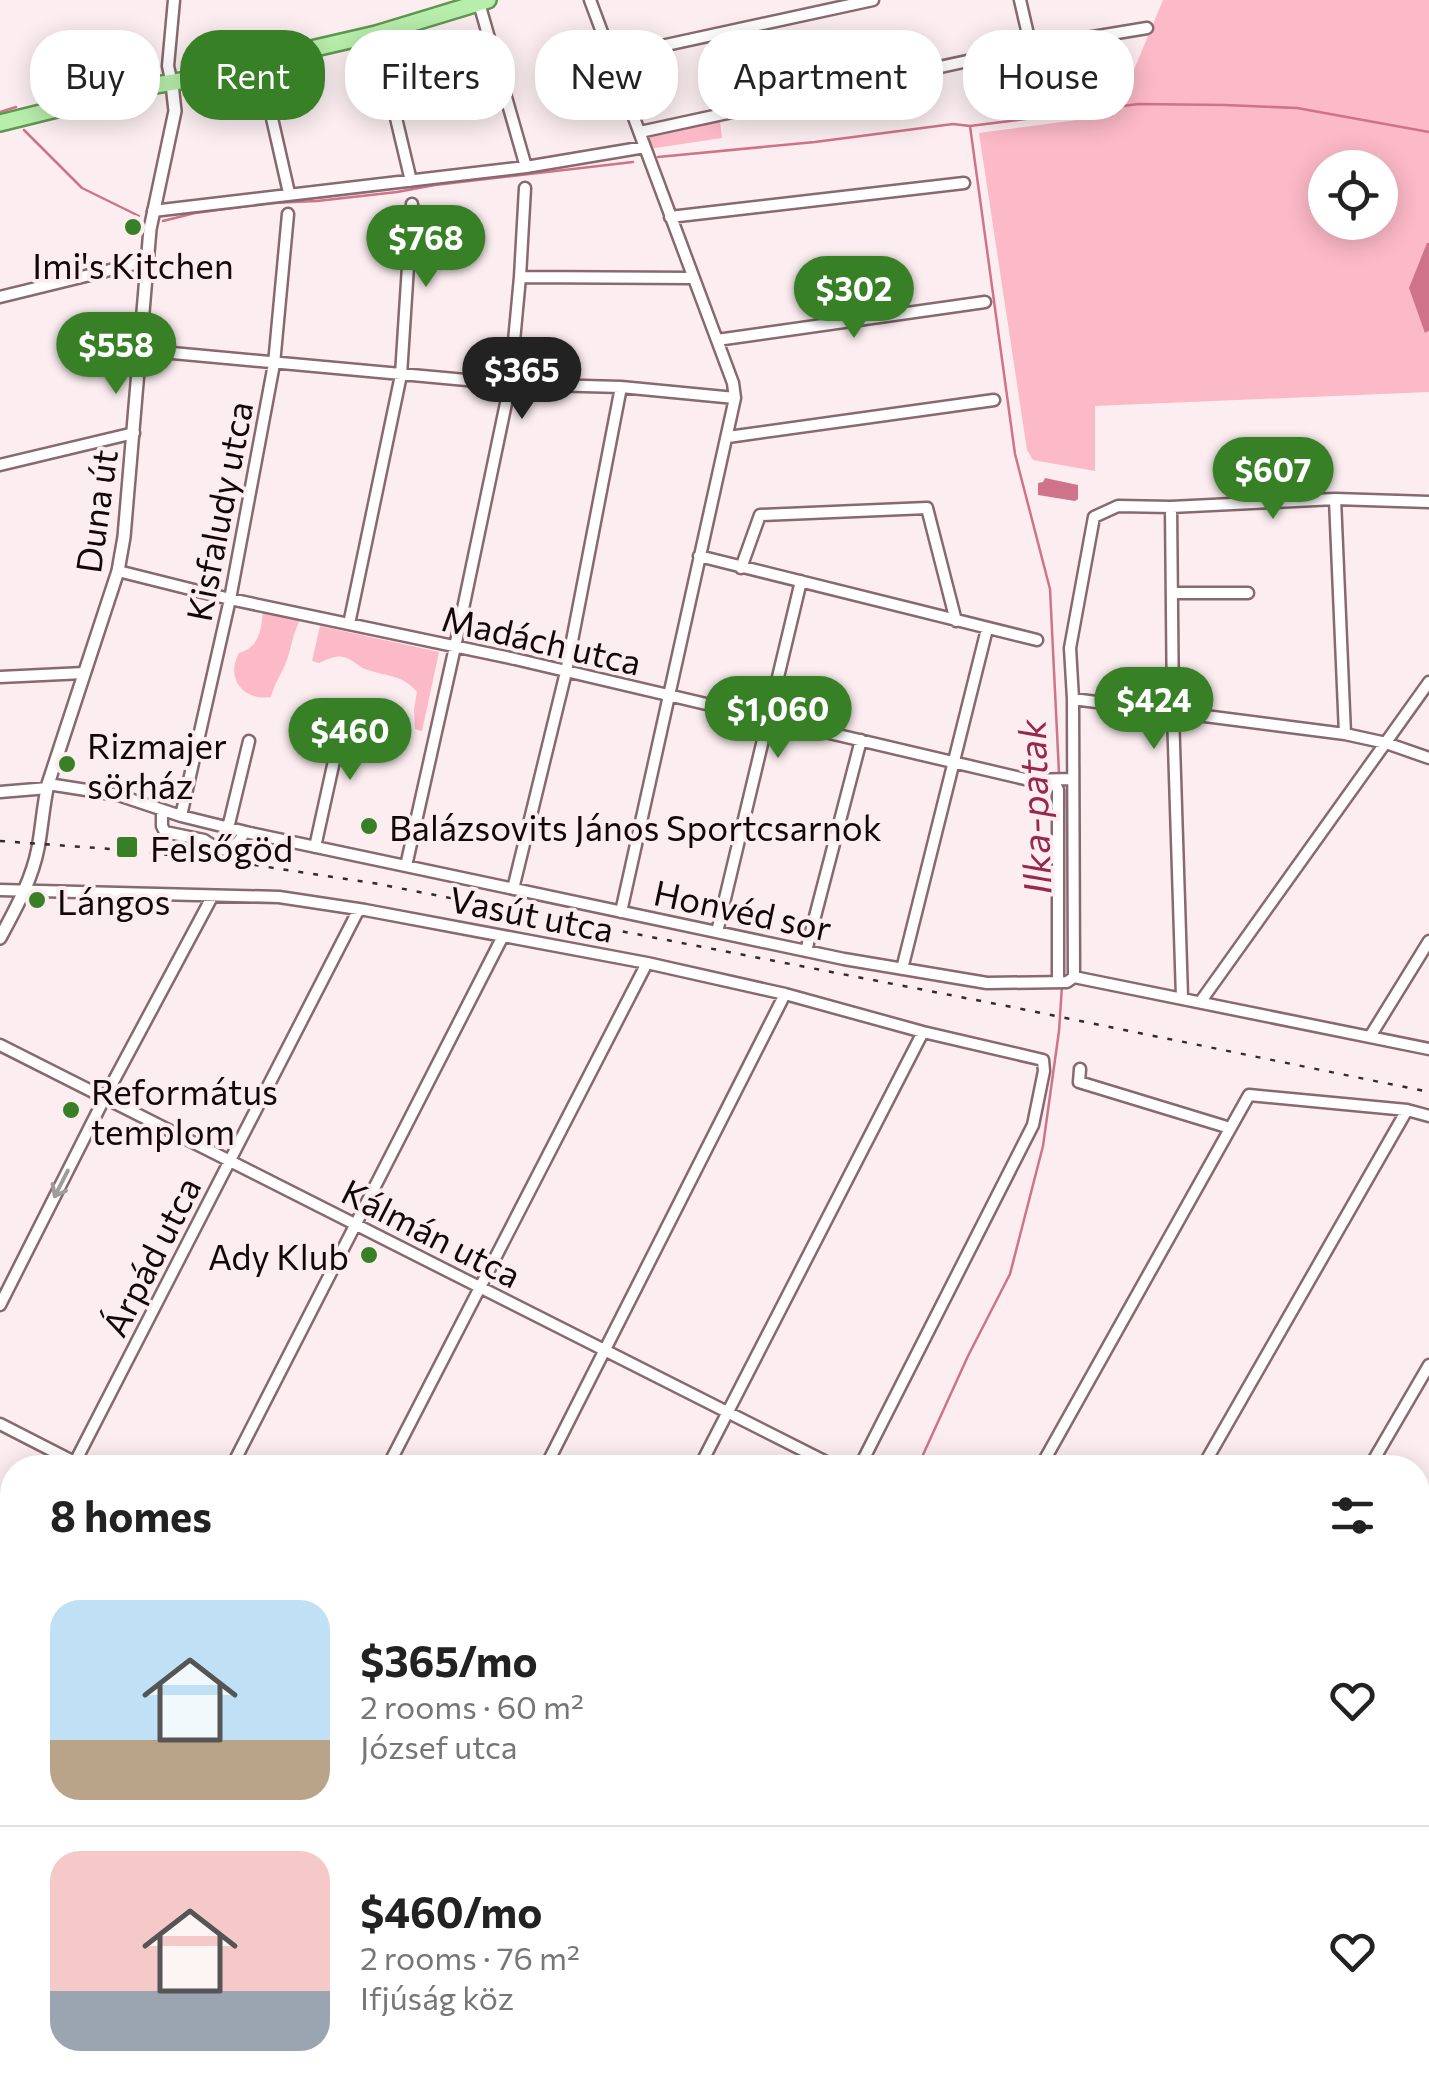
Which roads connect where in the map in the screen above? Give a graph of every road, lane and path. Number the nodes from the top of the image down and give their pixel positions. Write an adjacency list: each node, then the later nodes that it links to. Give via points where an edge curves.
1 (174, 0): 14 (street, Duna út)
2 (590, 0): 8 (street)
3 (873, 0): 11 (street)
4 (1020, 0): 9 (street)
5 (484, 2): 7 (main road); 21 (street)
6 (1147, 28): 10 (street)
7 (390, 30)
8 (601, 30)
9 (1028, 30)
10 (1134, 30)
11 (678, 42)
12 (963, 62): 19 (street)
13 (180, 82): 14 (main road)
14 (172, 84): 15 (main road); 29 (street, Duna út, via 174,112)
15 (11, 120)
16 (272, 120): 25 (street)
17 (396, 120): 22 (street)
18 (635, 120): 19 (street)
19 (640, 132): 20 (street)
20 (646, 151): 21 (street); 28 (street)
21 (526, 167): 22 (street)
22 (411, 181): 25 (street)
23 (964, 183): 28 (street)
24 (525, 188): 31 (street)
25 (289, 193): 29 (street)
26 (412, 204): 38 (street)
27 (288, 214): 37 (street, Kisfaludy utca)
28 (670, 217): 32 (street)
29 (152, 219): 30 (street, Duna út)
30 (148, 262): 33 (street); 36 (street, Duna út)
31 (520, 277): 32 (street); 39 (street)
32 (693, 278): 35 (street)
33 (0, 296)
34 (985, 302): 35 (street)
35 (716, 340): 41 (street)
36 (140, 350): 37 (street); 43 (street, Duna út)
37 (274, 364): 38 (street); 55 (street, Kisfaludy utca)
38 (401, 374): 39 (street); 57 (street)
39 (510, 384): 40 (street); 60 (street)
40 (622, 387): 41 (street); 61 (street)
41 (736, 398): 44 (street)
42 (994, 400): 44 (street)
43 (134, 433): 45 (street); 51 (street, Duna út)
44 (728, 437): 49 (street)
45 (0, 464)
46 (1335, 499): 47 (street); 48 (street); 70 (street)
47 (1429, 502)
48 (1171, 507): 53 (street); 66 (street, via 1118,506 1094,517 1070,648)
49 (700, 556): 50 (street); 65 (street)
50 (741, 568): 52 (street); 56 (street, via 760,515 927,508)
51 (118, 571): 55 (street, Madách utca); 62 (street, Duna út)
52 (801, 581): 56 (street); 69 (street)
53 (1173, 593): 54 (street); 68 (street)
54 (1248, 593)
55 (230, 599): 57 (street, Madách utca); 80 (street, Kisfaludy utca)
56 (956, 621): 58 (street)
57 (349, 624): 60 (street, Madách utca)
58 (987, 629): 59 (street); 75 (street)
59 (1038, 640)
60 (456, 647): 61 (street, Madách utca); 84 (street)
61 (566, 672): 65 (street, Madách utca); 85 (street)
62 (84, 673): 63 (street); 77 (street, Duna út)
63 (0, 677)
64 (1429, 682): 73 (street)
65 (668, 695): 69 (street, Madách utca); 90 (street)
66 (1073, 699): 68 (street); 76 (street)
67 (345, 711): 83 (street)
68 (1173, 713): 70 (street); 100 (street)
69 (768, 717): 71 (street, Madách utca); 91 (street)
70 (1345, 734): 73 (street)
71 (861, 740): 75 (street, Madách utca); 95 (street)
72 (248, 741): 81 (street)
73 (1386, 743): 74 (street); 101 (street)
74 (1429, 758)
75 (955, 762): 76 (street, Madách utca, via 1029,780); 97 (street)
76 (1062, 780): 98 (street); 98 (street)
77 (48, 786): 78 (street, Honvéd sor); 79 (street, Honvéd sor, via 118,795); 87 (street, Duna út)
78 (0, 792)
79 (162, 810): 80 (street, Honvéd sor); 82 (street, via 165,832 218,848 228,850)
80 (181, 816): 81 (street, Honvéd sor)
81 (228, 828): 82 (street, Honvéd sor)
82 (245, 832): 83 (street, Honvéd sor)
83 (315, 847): 84 (street, Honvéd sor)
84 (406, 866): 85 (street, Honvéd sor)
85 (513, 889): 90 (street, Honvéd sor)
86 (0, 890): 87 (street, Vasút utca)
87 (24, 892): 88 (street, Vasút utca); 93 (street, Duna út)
88 (212, 897): 89 (street, Vasút utca); 107 (street)
89 (359, 909): 92 (street, Vasút utca); 111 (street, Árpád utca)
90 (622, 912): 91 (street, Honvéd sor)
91 (718, 932): 95 (street, Honvéd sor)
92 (503, 936): 96 (street, Vasút utca); 112 (street)
93 (0, 938)
94 (1429, 941): 103 (street)
95 (806, 951): 97 (street, Honvéd sor)
96 (647, 963): 99 (street, Vasút utca); 113 (street)
97 (902, 968): 98 (street, Honvéd sor, via 987,983)
98 (1065, 981): 100 (street, Honvéd sor)
99 (785, 994): 102 (street, Vasút utca); 115 (street)
100 (1182, 997): 101 (street, Honvéd sor)
101 (1202, 1001): 103 (street, Honvéd sor)
102 (923, 1032): 117 (street); 126 (street, Vasút utca, via 1043,1060 1044,1072 1033,1124)
103 (1370, 1036): 105 (street, Honvéd sor)
104 (0, 1044): 107 (street, Kálmán utca)
105 (1429, 1049)
106 (1080, 1069): 110 (street, via 1078,1082)
107 (105, 1097): 111 (street, Kálmán utca); 114 (street, one-way to 114)
108 (1407, 1110): 109 (street); 110 (street, via 1249,1095); 128 (street)
109 (1429, 1116)
110 (1230, 1128): 127 (street)
111 (230, 1160): 112 (street, Kálmán utca); 120 (street, Árpád utca)
112 (356, 1224): 113 (street, Kálmán utca); 121 (street)
113 (480, 1288): 115 (street, Kálmán utca); 122 (street)
114 (0, 1306)
115 (604, 1349): 117 (street, Kálmán utca); 123 (street)
116 (1429, 1365): 129 (street)
117 (728, 1412): 124 (street); 125 (street, Kálmán utca)
118 (0, 1424): 119 (street)
119 (57, 1455)
120 (78, 1455)
121 (238, 1455)
122 (393, 1455)
123 (552, 1455)
124 (706, 1455)
125 (812, 1455)
126 (866, 1455)
127 (1047, 1455)
128 (1209, 1455)
129 (1377, 1455)

